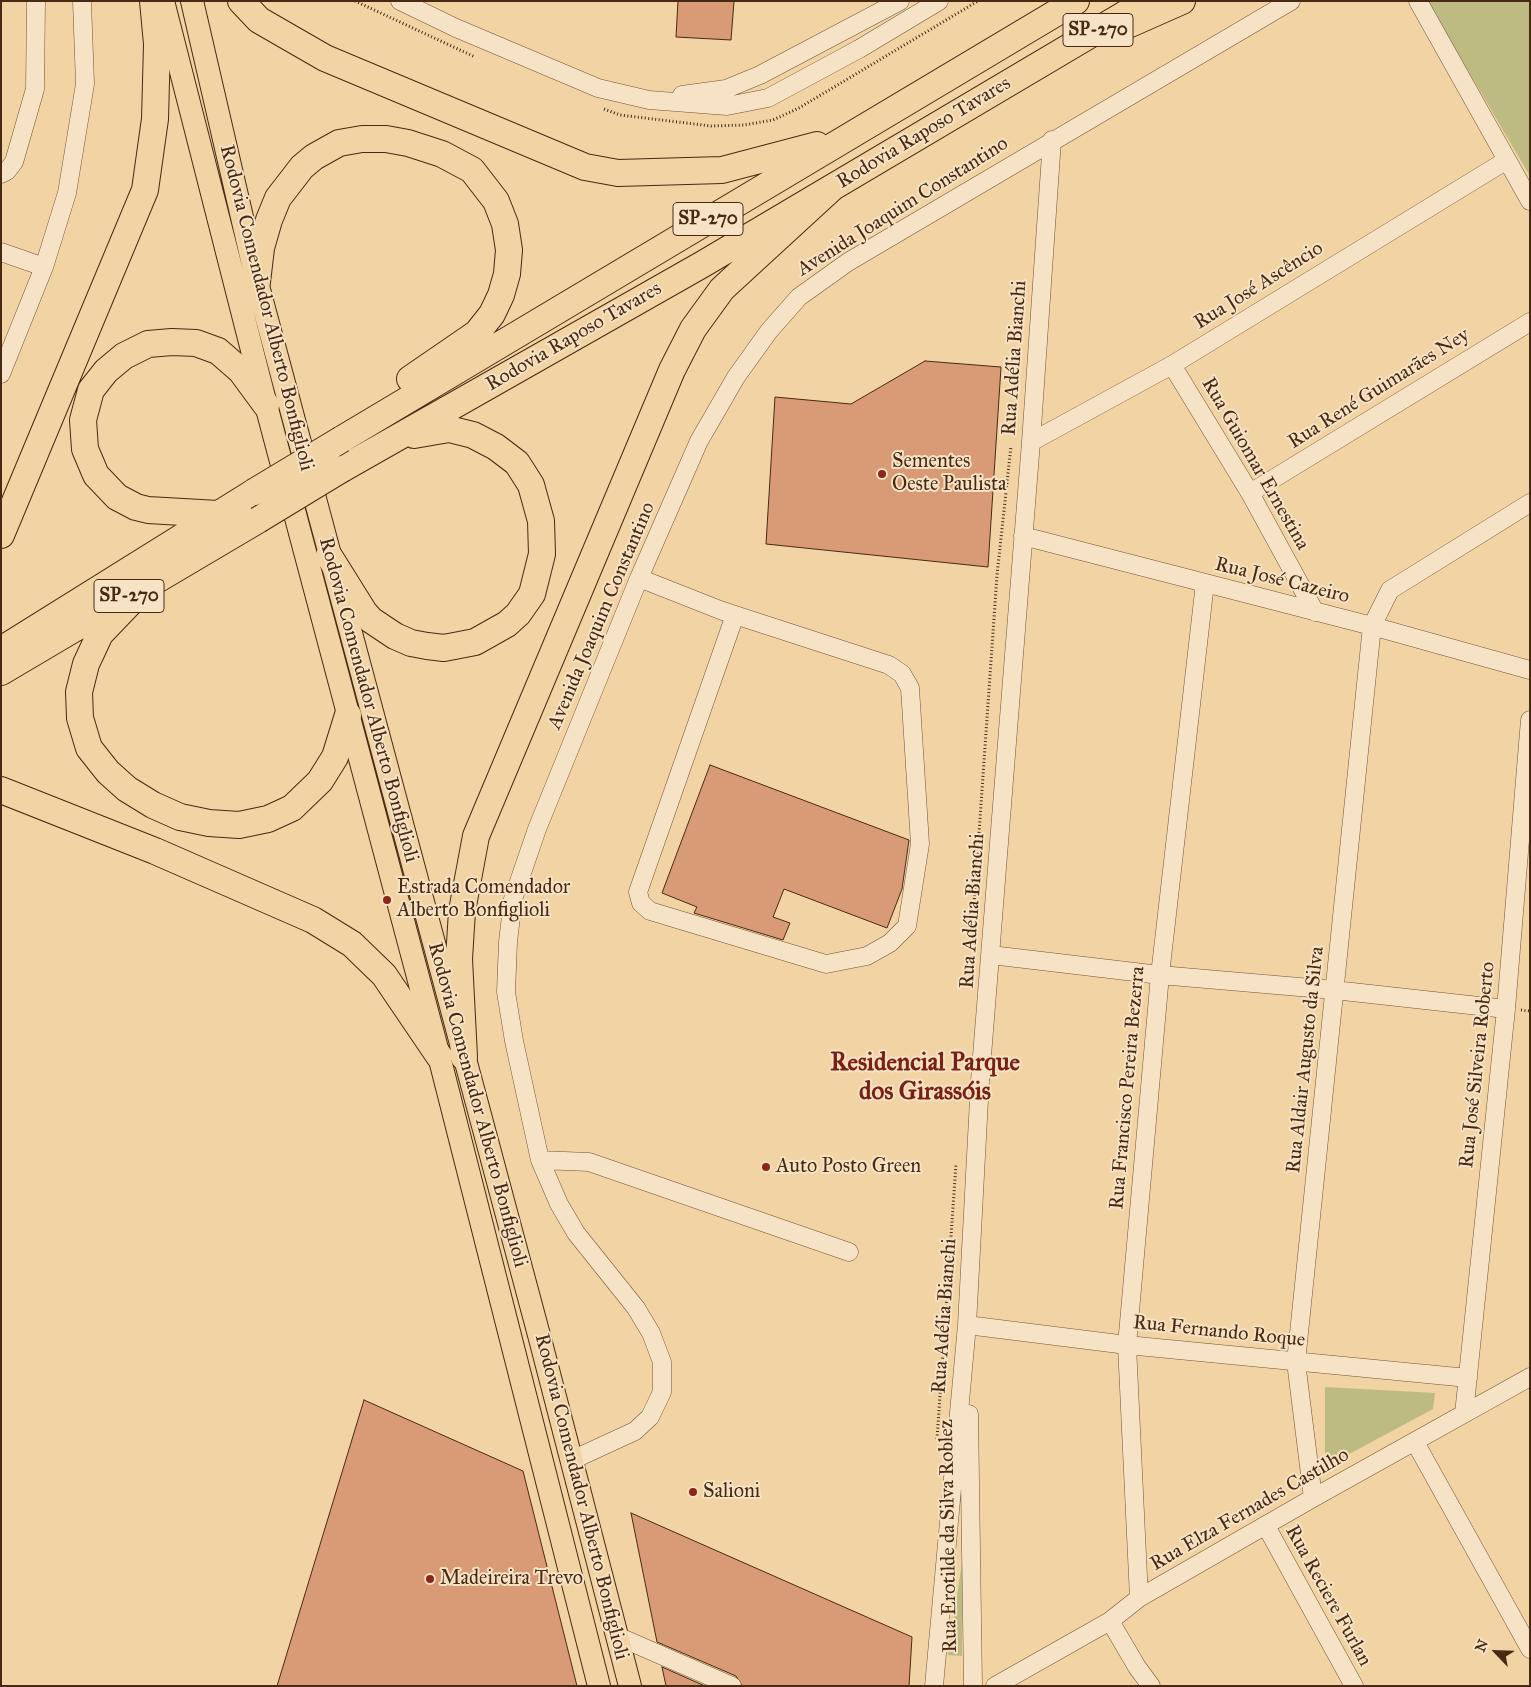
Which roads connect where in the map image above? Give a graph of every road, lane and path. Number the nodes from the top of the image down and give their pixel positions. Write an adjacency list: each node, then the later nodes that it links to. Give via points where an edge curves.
1 (36, 1): 24 (street, via 35,89 14,162)
2 (82, 1): 28 (street, via 85,84 67,193)
3 (153, 1): 40 (highway, via 157,44 155,119 145,190)
4 (164, 1): 33 (main road, Rodovia Comendador Alberto Bonfiglioli)
5 (192, 1): 29 (main road, Rodovia Comendador Alberto Bonfiglioli)
6 (241, 1): 21 (highway, via 259,20 325,58 574,163 618,174 722,170)
7 (355, 1): 18 (path, via 447,46)
8 (400, 1): 19 (street, via 598,88)
9 (900, 1): 19 (street, via 760,75 726,89)
10 (939, 1): 19 (street, via 768,98 727,106)
11 (978, 1): 20 (path, via 799,108 773,120 711,126 620,116)
12 (1076, 1): 21 (highway, Rodovia Raposo Tavares / SP-270)
13 (1147, 1): 17 (highway, Rodovia Raposo Tavares / SP-270)
14 (1182, 1): 17 (highway)
15 (1291, 1): 22 (street, Avenida Joaquim Constantino)
16 (1418, 1): 23 (street)
17 (1049, 59): 25 (highway, Rodovia Raposo Tavares / SP-270)
18 (484, 60)
19 (649, 100)
20 (602, 108)
21 (846, 137): 35 (highway, Rodovia Raposo Tavares / SP-270)
22 (1052, 140): 36 (street, Rua Adélia Bianchi); 43 (street, Avenida Joaquim Constantino, via 848,262 799,297 769,331 731,385 699,441)
23 (1506, 160): 26 (street); 31 (street, Rua José Ascêncio)
24 (1, 174)
25 (833, 187): 34 (highway, Rodovia Raposo Tavares / SP-270); 59 (highway, via 722,289 693,329 664,388 476,836 461,920)
26 (1530, 201)
27 (1, 252): 28 (street)
28 (44, 267): 32 (street)
29 (257, 282): 35 (highway, via 261,248 278,198 302,168 338,143 386,139 442,154 472,170 496,201 505,224 509,250 505,281 492,314 477,333 399,386); 42 (main road, Rodovia Comendador Alberto Bonfiglioli)
30 (1530, 322): 37 (street, Rua René Guimarães Ney)
31 (1172, 365): 36 (street, Rua José Ascêncio); 37 (street, Rua Guiomar Ernestina)
32 (1, 374)
33 (266, 405): 39 (highway, via 241,371 218,351 196,343 148,344 124,356 91,390 83,420 85,450 96,474 117,497 148,510); 52 (main road, Rodovia Comendador Alberto Bonfiglioli)
34 (398, 437): 42 (highway, via 448,429 473,435 517,463 531,485 541,521 542,554 532,594 507,624 475,642 444,648 427,646 383,630 371,620); 45 (highway, Rodovia Raposo Tavares / SP-270, bridge)
35 (342, 439): 39 (highway, Rodovia Raposo Tavares / SP-270, bridge)
36 (1031, 442): 41 (street, Rua Adélia Bianchi)
37 (1250, 493): 46 (street, Rua Guiomar Ernestina)
38 (1530, 503): 48 (street, via 1390,590)
39 (218, 514): 49 (highway, Rodovia Raposo Tavares / SP-270)
40 (1, 535)
41 (1023, 536): 44 (street, Rua José Cazeiro); 55 (street, Rua Adélia Bianchi)
42 (329, 556): 59 (main road, Rodovia Comendador Alberto Bonfiglioli)
43 (639, 578): 47 (street); 60 (street, Avenida Joaquim Constantino, via 537,829 513,900 506,992)
44 (1205, 583): 46 (street, Rua José Cazeiro); 56 (street, Rua Francisco Pereira Bezerra)
45 (146, 586): 51 (highway, Rodovia Raposo Tavares / SP-270); 52 (highway, via 100,634 86,664 79,692 80,718 89,748 127,789 180,817 239,825 268,820 292,808 320,781 335,757)
46 (1316, 612): 48 (street, Rua José Cazeiro)
47 (735, 615): 47 (street, via 638,892 642,903 650,911 826,964 867,956 890,943 907,926 920,844 910,688 902,674 889,665)
48 (1372, 626): 50 (street, Rua José Cazeiro); 57 (street, Rua Aldair Augusto da Silva)
49 (1, 650)
50 (1530, 670)
51 (1, 672)
52 (348, 714): 59 (main road, Rodovia Comendador Alberto Bonfiglioli)
53 (1530, 720): 58 (street, Rua José Silveira Roberto)
54 (1, 790): 59 (highway, via 155,851 313,920 352,944 384,975)
55 (991, 955): 56 (street); 62 (street, Rua Adélia Bianchi, via 980,1081)
56 (1160, 975): 57 (street); 63 (street, Rua Francisco Pereira Bezerra)
57 (1334, 990): 58 (street); 64 (street, Rua Aldair Augusto da Silva)
58 (1506, 1010): 66 (street, Rua José Silveira Roberto)
59 (451, 1056): 69 (main road, Rodovia Comendador Alberto Bonfiglioli, via 540,1335); 77 (main road, Rodovia Comendador Alberto Bonfiglioli)
60 (540, 1160): 61 (street, via 589,1162); 69 (street, Avenida Joaquim Constantino, via 576,1233 636,1308 652,1333 662,1362 662,1392 650,1416 635,1431)
61 (848, 1252)
62 (967, 1325): 63 (street, Rua Fernando Roque); 80 (street, Rua Adélia Bianchi); 81 (street, Rua Erotilde da Silva Roblez)
63 (1126, 1345): 64 (street, Rua Fernando Roque); 72 (street, Rua Francisco Pereira Bezerra)
64 (1296, 1362): 66 (street, Rua Fernando Roque); 70 (street, Rua Aldair Augusto da Silva)
65 (1530, 1377): 67 (street, Rua Elza Fernades Castilho)
66 (1468, 1378): 67 (street, Rua José Silveira Roberto)
67 (1464, 1414): 68 (street, Rua Elza Fernades Castilho)
68 (1414, 1442): 70 (street, Rua Elza Fernades Castilho); 75 (street)
69 (570, 1462): 74 (main road, Rodovia Comendador Alberto Bonfiglioli)
70 (1313, 1498): 71 (street, Rua Elza Fernades Castilho)
71 (1266, 1526): 72 (street, Rua Elza Fernades Castilho); 85 (street, Rua Reciere Furlan)
72 (1140, 1598): 73 (street, Rua Elza Fernades Castilho)
73 (1110, 1621): 76 (street); 82 (street, Rua Elza Fernades Castilho)
74 (617, 1636): 78 (main road, Rodovia Comendador Alberto Bonfiglioli); 79 (street)
75 (1530, 1649)
76 (1137, 1667): 83 (street); 84 (street)
77 (599, 1686)
78 (630, 1686)
79 (732, 1686)
80 (934, 1686)
81 (973, 1686)
82 (995, 1686)
83 (1138, 1686)
84 (1151, 1686)
85 (1354, 1686)

